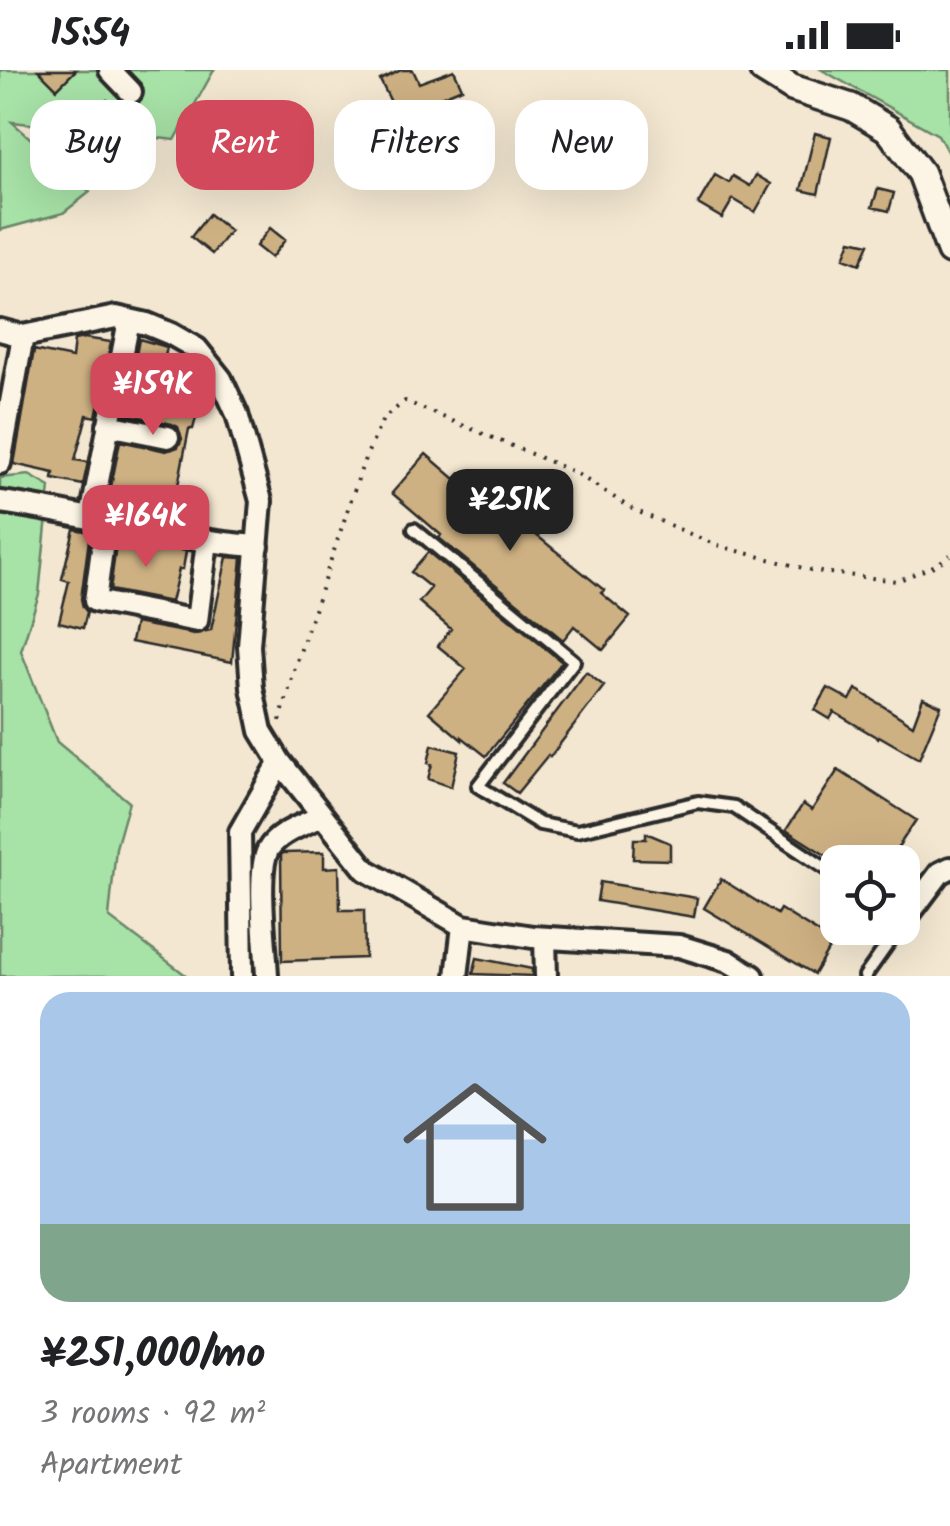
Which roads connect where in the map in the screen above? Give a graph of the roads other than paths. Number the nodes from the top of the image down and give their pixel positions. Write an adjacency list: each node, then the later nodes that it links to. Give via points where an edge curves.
1 (110, 70): 3 (street)
2 (762, 70): 4 (street, via 888,129 921,173)
3 (131, 92)
4 (950, 251)
5 (129, 320): 7 (street); 8 (street); 15 (street, via 197,349 222,380 261,501)
6 (0, 330): 7 (street)
7 (23, 336): 10 (street)
8 (108, 425): 9 (street); 12 (street)
9 (168, 437)
10 (0, 463)
11 (0, 502): 12 (street)
12 (98, 519): 14 (street); 14 (street, via 95,601 197,621)
13 (414, 529): 18 (lane, via 574,660 478,786 540,824 577,831 698,802 734,808)
14 (207, 542): 15 (street)
15 (258, 546): 16 (street, via 252,688 261,730)
16 (276, 756): 17 (street); 24 (street, via 240,832)
17 (321, 816): 21 (street, via 366,870); 25 (street, via 269,848 262,868)
18 (820, 865)
19 (950, 868): 20 (street)
20 (920, 899)
21 (463, 926): 22 (street); 26 (street)
22 (545, 938): 27 (street); 28 (street, via 679,946)
23 (886, 945): 29 (lane)
24 (242, 976)
25 (267, 976)
26 (457, 976)
27 (546, 976)
28 (753, 976)
29 (864, 976)

